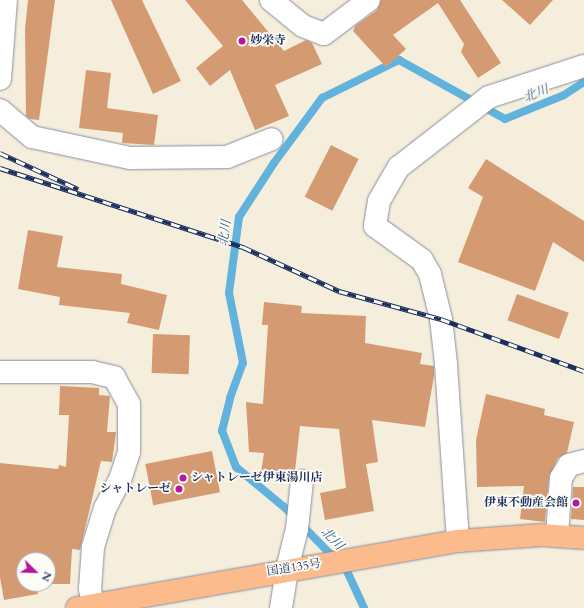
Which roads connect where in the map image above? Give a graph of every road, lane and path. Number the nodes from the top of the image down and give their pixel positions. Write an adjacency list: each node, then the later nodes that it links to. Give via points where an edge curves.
1 (6, 0): 5 (street)
2 (271, 0): 3 (street, via 303,26 324,34)
3 (369, 0)
4 (584, 66): 13 (street, via 489,97 399,167 379,201 375,226 422,260 430,274 441,319)
5 (0, 78)
6 (0, 110): 7 (street, via 32,137 130,158 227,157)
7 (272, 139)
8 (0, 372): 15 (street, via 92,372 114,377 128,404 129,452 121,477 105,508 93,547 90,589)
9 (584, 460): 11 (street, via 569,465 561,478)
10 (301, 492): 14 (street, via 297,529)
11 (557, 536): 12 (highway, 国道135号); 13 (highway, 国道135号)
12 (584, 538)
13 (458, 541): 14 (highway, 国道135号)
14 (287, 569): 15 (highway, 国道135号); 16 (street)
15 (85, 606)
16 (281, 608)

